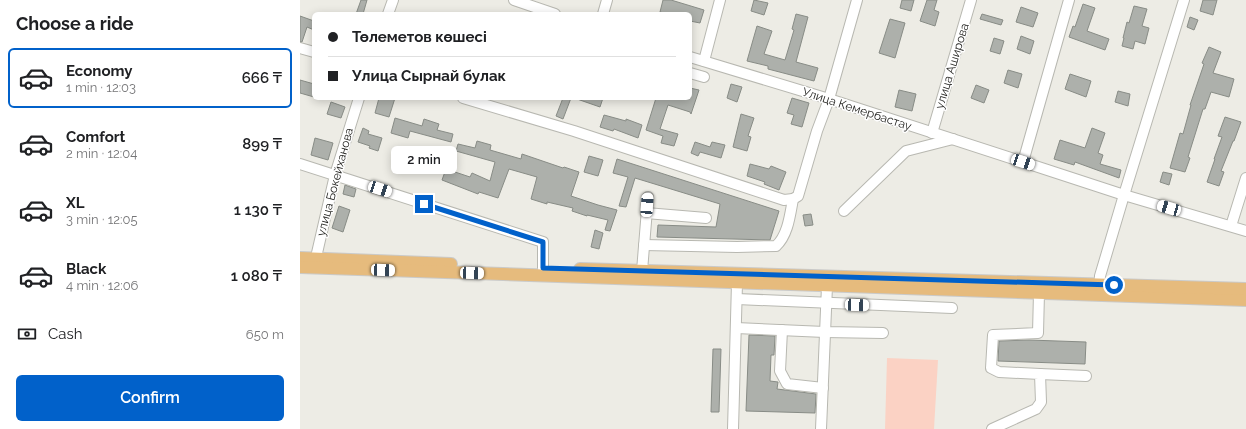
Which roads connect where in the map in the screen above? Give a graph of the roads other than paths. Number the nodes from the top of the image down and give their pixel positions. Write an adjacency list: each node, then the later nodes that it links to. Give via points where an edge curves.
1 (393, 0): 9 (street)
2 (514, 0): 10 (street)
3 (607, 0): 11 (street)
4 (720, 0): 15 (street)
5 (857, 0): 18 (street)
6 (971, 0): 21 (street, улица Аширова)
7 (1069, 0): 23 (street)
8 (1184, 0): 27 (street)
9 (389, 12)
10 (549, 12)
11 (604, 12)
12 (300, 48): 13 (street)
13 (312, 51)
14 (692, 58): 15 (street, Улица Кемербастау)
15 (704, 61): 18 (street, Улица Кемербастау)
16 (692, 74): 17 (street)
17 (704, 77)
18 (828, 99): 21 (street, Улица Кемербастау); 29 (street, via 798,196)
19 (358, 100): 25 (street, улица Бокейханова)
20 (470, 100): 29 (street, via 574,131 784,200)
21 (932, 133): 22 (street, Улица Кемербастау)
22 (953, 140): 23 (street, Улица Кемербастау); 30 (street, via 906,151)
23 (1023, 162): 27 (street, Улица Кемербастау)
24 (300, 164): 25 (street)
25 (335, 175): 37 (street, улица Бокейханова); 39 (street, via 543,242)
26 (1246, 178): 33 (street)
27 (1124, 195): 33 (street, Улица Кемербастау); 44 (street, via 1100,276)
28 (648, 197): 31 (street)
29 (794, 199): 35 (street, via 782,240 776,246)
30 (844, 211)
31 (646, 213): 32 (street); 35 (street)
32 (706, 218)
33 (1231, 226): 34 (street, Улица Кемербастау)
34 (1246, 231)
35 (644, 244): 40 (street)
36 (300, 258): 37 (main road)
37 (314, 263): 38 (main road); 39 (main road); 41 (main road)
38 (300, 267)
39 (543, 268): 40 (main road)
40 (642, 271): 44 (main road)
41 (737, 283): 42 (main road); 46 (street)
42 (826, 286): 45 (main road); 48 (street)
43 (1246, 289): 44 (main road)
44 (1099, 290): 45 (main road); 47 (main road)
45 (1039, 293): 54 (street, via 1038,333 993,335 991,368 999,372)
46 (737, 299): 48 (street); 50 (street)
47 (1246, 300)
48 (826, 303): 49 (street); 52 (street)
49 (952, 308)
50 (736, 328): 51 (street); 57 (street)
51 (782, 330): 52 (street); 56 (street, via 780,371 787,384)
52 (825, 332): 53 (street); 56 (street)
53 (883, 333)
54 (1040, 374): 55 (street); 59 (street, via 1041,402 1036,409)
55 (1086, 376)
56 (822, 388): 58 (street)
57 (733, 429)
58 (821, 429)
59 (992, 429)

